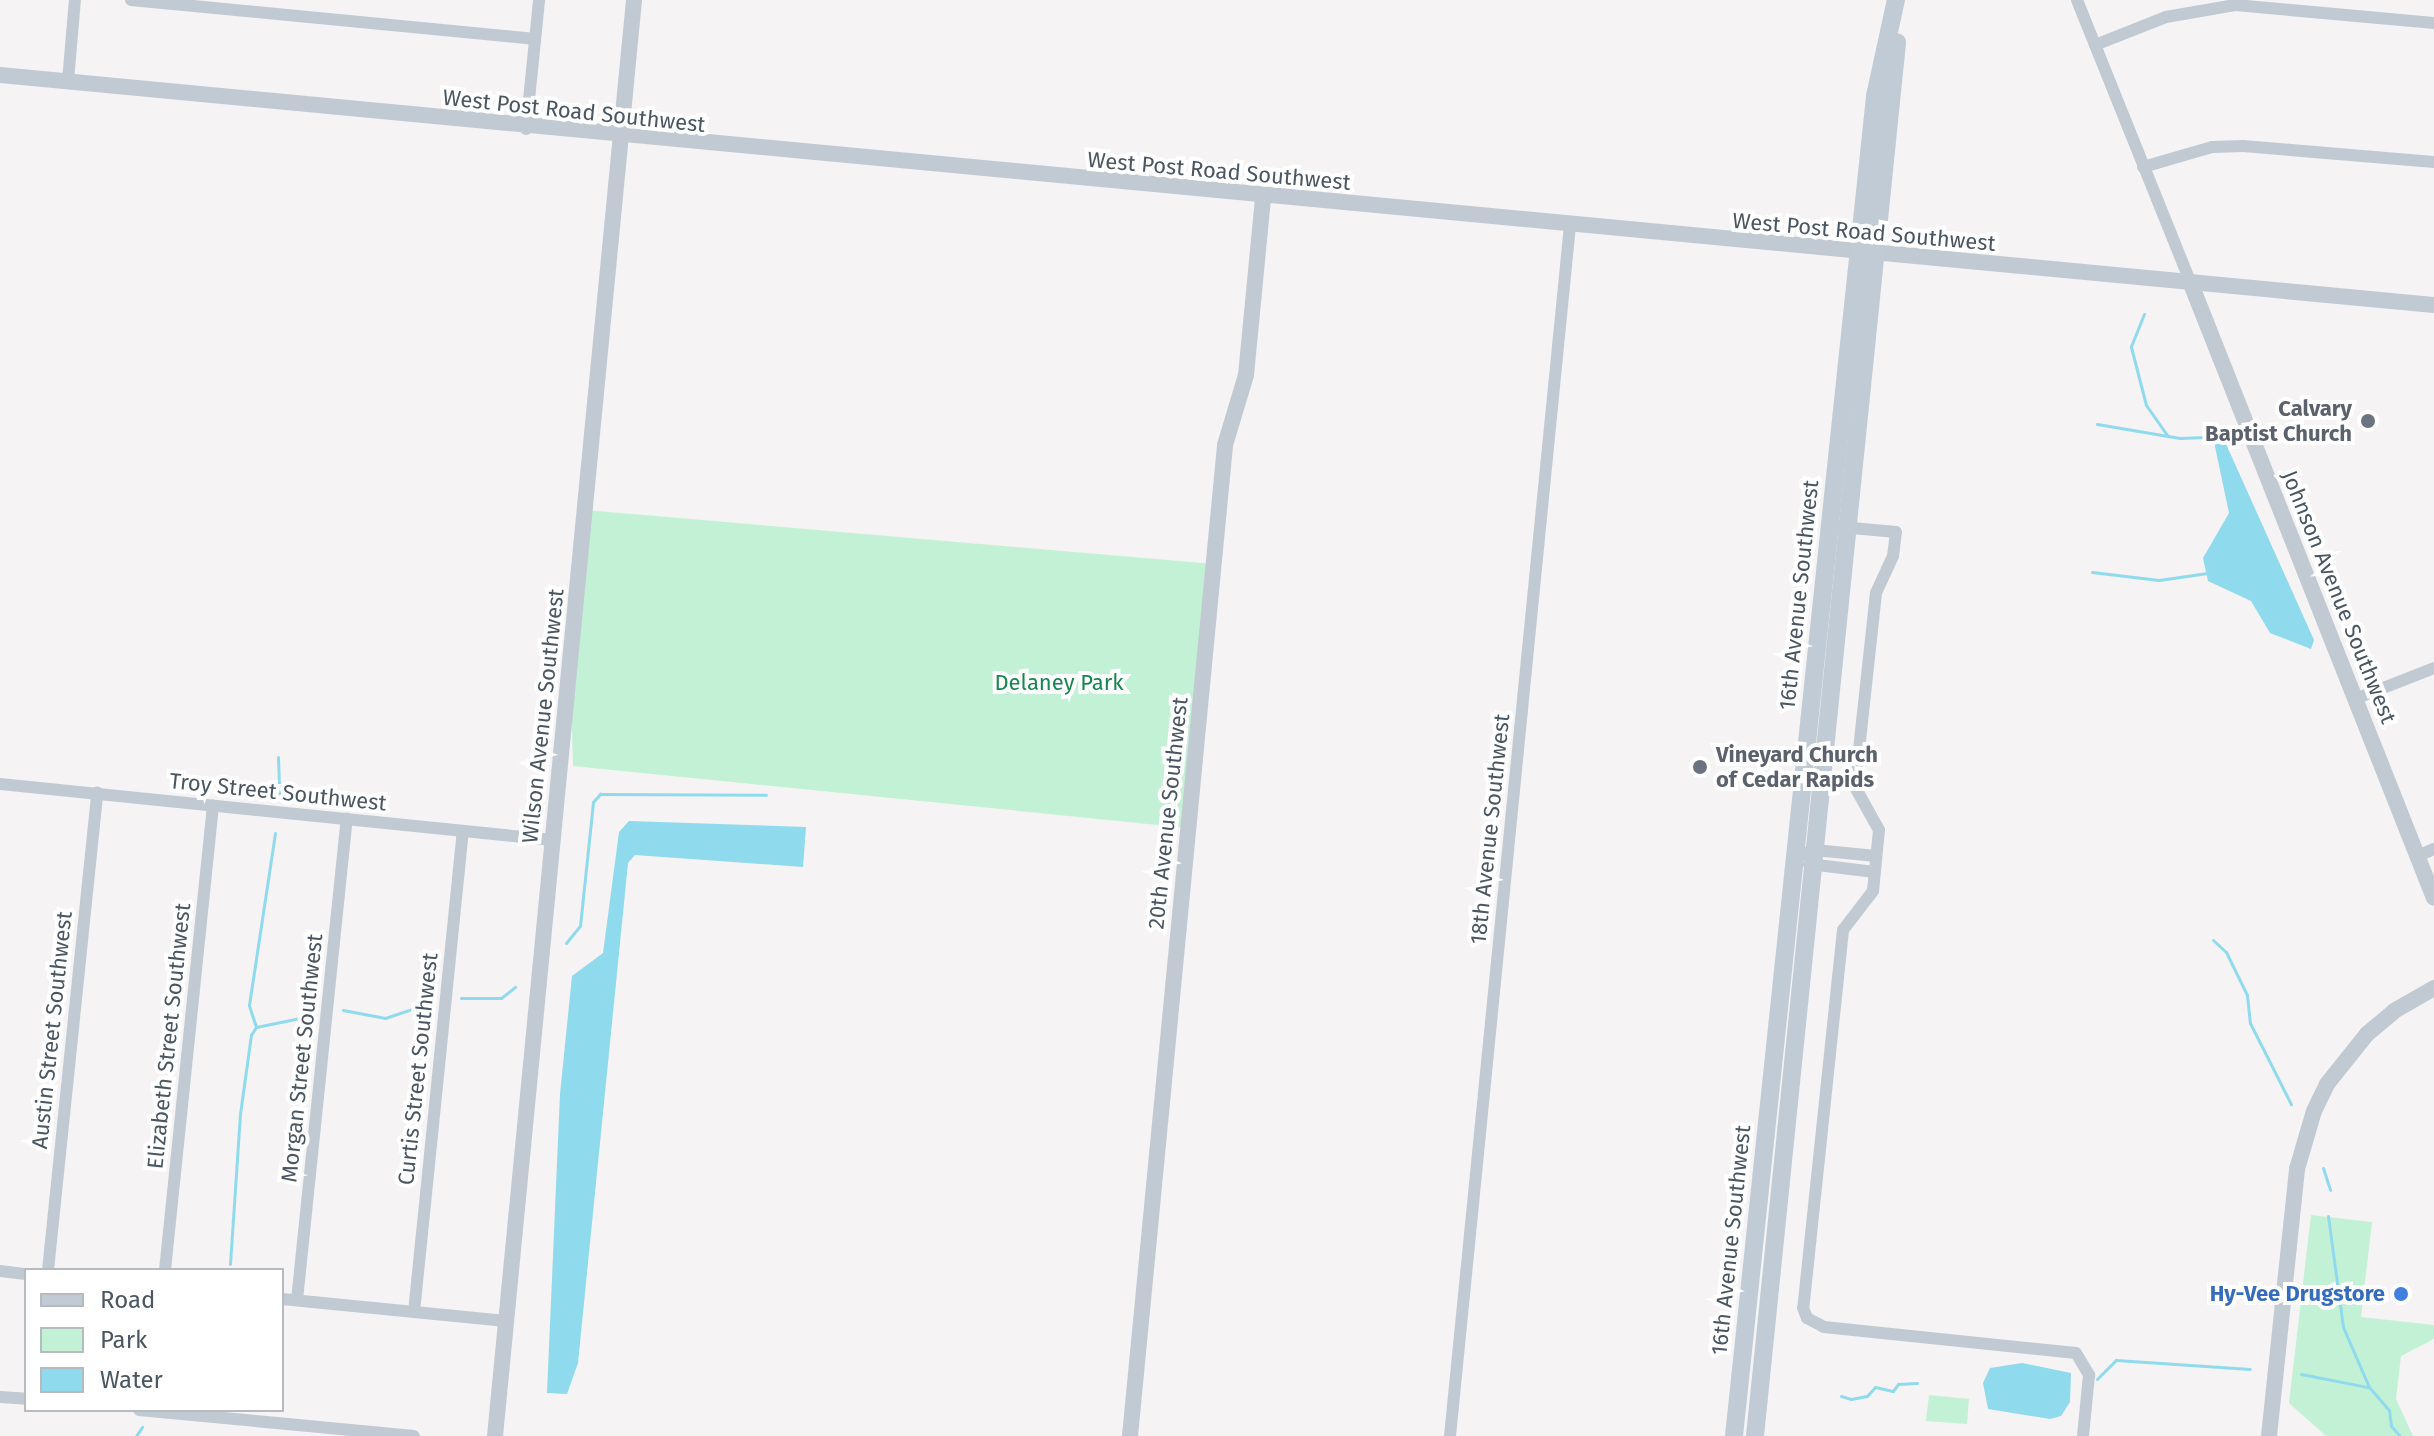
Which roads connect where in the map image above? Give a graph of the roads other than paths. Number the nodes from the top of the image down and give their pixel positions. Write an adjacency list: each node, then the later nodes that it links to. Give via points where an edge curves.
1 (75, 0): 11 (street)
2 (131, 0): 8 (street)
3 (539, 0): 8 (street)
4 (634, 0): 13 (street, Wilson Avenue Southwest)
5 (1899, 0): 18 (main road, 16th Avenue Southwest, via 1875,96)
6 (2077, 0): 9 (street, Johnson Avenue Southwest)
7 (2434, 23): 9 (street, via 2235,5 2166,17)
8 (535, 39): 12 (street)
9 (2095, 45): 15 (street, Johnson Avenue Southwest)
10 (0, 75): 11 (street, West Post Road Southwest)
11 (68, 81): 12 (street, West Post Road Southwest)
12 (526, 129): 13 (street, West Post Road Southwest)
13 (621, 138): 16 (street, West Post Road Southwest); 29 (street, Wilson Avenue Southwest)
14 (2434, 162): 15 (street, via 2243,146 2212,147)
15 (2143, 167): 19 (street, Johnson Avenue Southwest)
16 (1263, 198): 17 (street, West Post Road Southwest); 51 (street, 20th Avenue Southwest, via 1246,375 1225,445)
17 (1570, 226): 18 (street, West Post Road Southwest); 52 (street, 18th Avenue Southwest)
18 (1868, 255): 19 (street, West Post Road Southwest); 21 (main road, 16th Avenue Southwest)
19 (2191, 284): 20 (street, West Post Road Southwest); 23 (street, Johnson Avenue Southwest)
20 (2434, 305)
21 (1839, 527): 31 (street, via 1896,532 1893,556 1876,593 1855,787 1879,830); 33 (main road, 16th Avenue Southwest); 34 (main road, 16th Avenue Southwest)
22 (2434, 668): 23 (street)
23 (2355, 699): 32 (street, Johnson Avenue Southwest)
24 (0, 784): 25 (street, Troy Street Southwest)
25 (97, 793): 26 (street, Troy Street Southwest); 38 (street, Austin Street Southwest)
26 (213, 805): 27 (street, Troy Street Southwest); 39 (street, Elizabeth Street Southwest)
27 (347, 819): 28 (street, Troy Street Southwest); 43 (street, Morgan Street Southwest)
28 (463, 831): 29 (street, Troy Street Southwest); 44 (street, Curtis Street Southwest)
29 (553, 840): 45 (street, Wilson Avenue Southwest)
30 (2434, 849): 32 (street)
31 (1876, 856): 34 (street); 35 (street)
32 (2418, 856): 36 (street, Johnson Avenue Southwest)
33 (1795, 857): 34 (street); 53 (main road, 16th Avenue Southwest)
34 (1814, 858): 35 (street); 54 (main road, 16th Avenue Southwest)
35 (1875, 872): 55 (street, via 1873,891 1843,930 1803,1308 1807,1318 1824,1327 2076,1353 2089,1375)
36 (2434, 898)
37 (2434, 988): 56 (street, via 2394,1011 2347,1055 2327,1084 2304,1138)
38 (48, 1268)
39 (165, 1268)
40 (0, 1271): 41 (street)
41 (24, 1274)
42 (284, 1299): 43 (street)
43 (297, 1300): 44 (street)
44 (414, 1312): 45 (street)
45 (506, 1321): 50 (street, Wilson Avenue Southwest)
46 (0, 1397): 47 (street)
47 (24, 1399)
48 (160, 1412): 49 (street)
49 (414, 1436)
50 (495, 1436)
51 (1130, 1436)
52 (1450, 1436)
53 (1734, 1436)
54 (1755, 1436)
55 (2083, 1436)
56 (2269, 1436)

